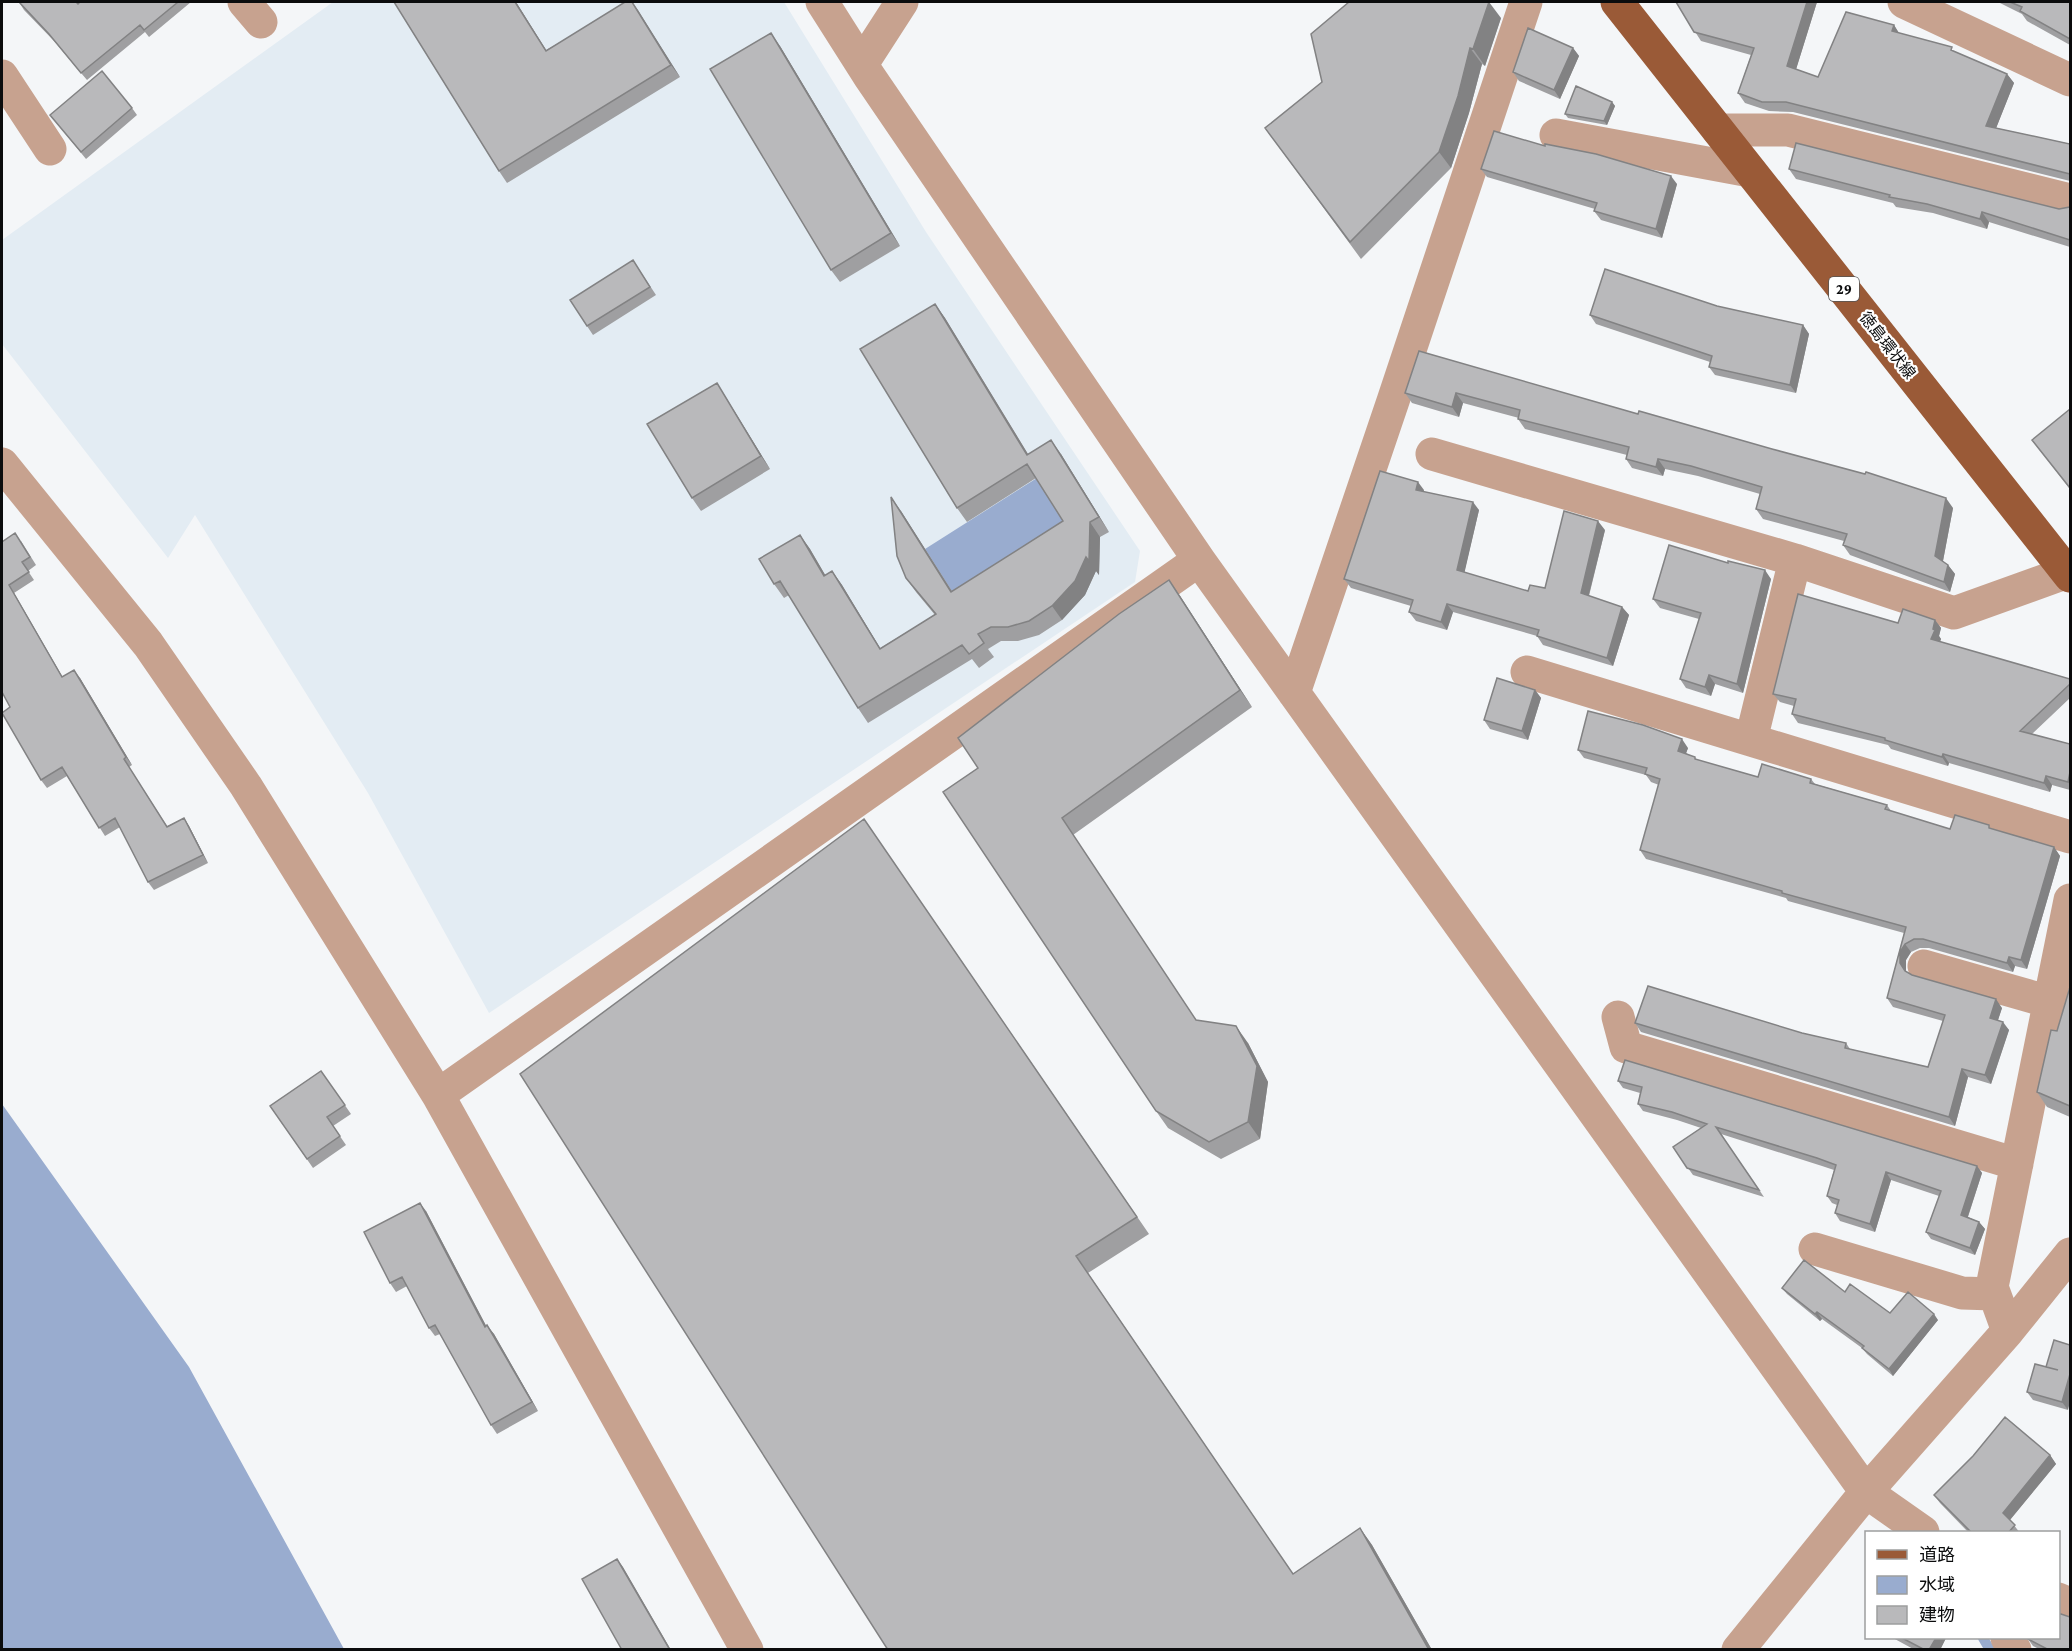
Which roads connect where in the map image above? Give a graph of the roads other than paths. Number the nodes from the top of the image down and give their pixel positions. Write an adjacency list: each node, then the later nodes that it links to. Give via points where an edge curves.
1 (822, 2): 6 (street)
2 (902, 2): 6 (street)
3 (1526, 2): 20 (street)
4 (1617, 2): 9 (main road, 徳島環状線 / 29)
5 (1904, 2): 8 (street)
6 (862, 64): 16 (street)
7 (2, 76): 11 (street)
8 (2070, 80)
9 (1718, 130): 12 (main road, 徳島環状線 / 29); 13 (street, via 1788,130)
10 (1556, 135): 12 (street)
11 (50, 149)
12 (1750, 171): 18 (main road, 徳島環状線 / 29)
13 (2070, 200)
14 (1432, 454): 17 (street)
15 (2, 464): 27 (street, via 148,644 246,786)
16 (1199, 560): 20 (street); 27 (street)
17 (1795, 560): 18 (street, via 1954,613); 21 (street)
18 (2069, 574)
19 (1527, 672): 21 (street)
20 (1294, 693): 33 (street)
21 (1750, 740): 22 (street)
22 (2070, 837)
23 (2070, 900): 25 (street)
24 (1924, 966): 25 (street)
25 (2050, 1002): 28 (street)
26 (1618, 1017): 28 (street, via 1626,1047)
27 (438, 1095): 35 (street)
28 (2017, 1164): 31 (street, via 1992,1287)
29 (1815, 1249): 31 (street, via 1962,1293)
30 (2070, 1254): 32 (street)
31 (1994, 1294): 32 (street)
32 (2008, 1331): 33 (street)
33 (1866, 1492): 34 (street); 36 (street)
34 (1920, 1531)
35 (747, 1650)
36 (1738, 1650)

